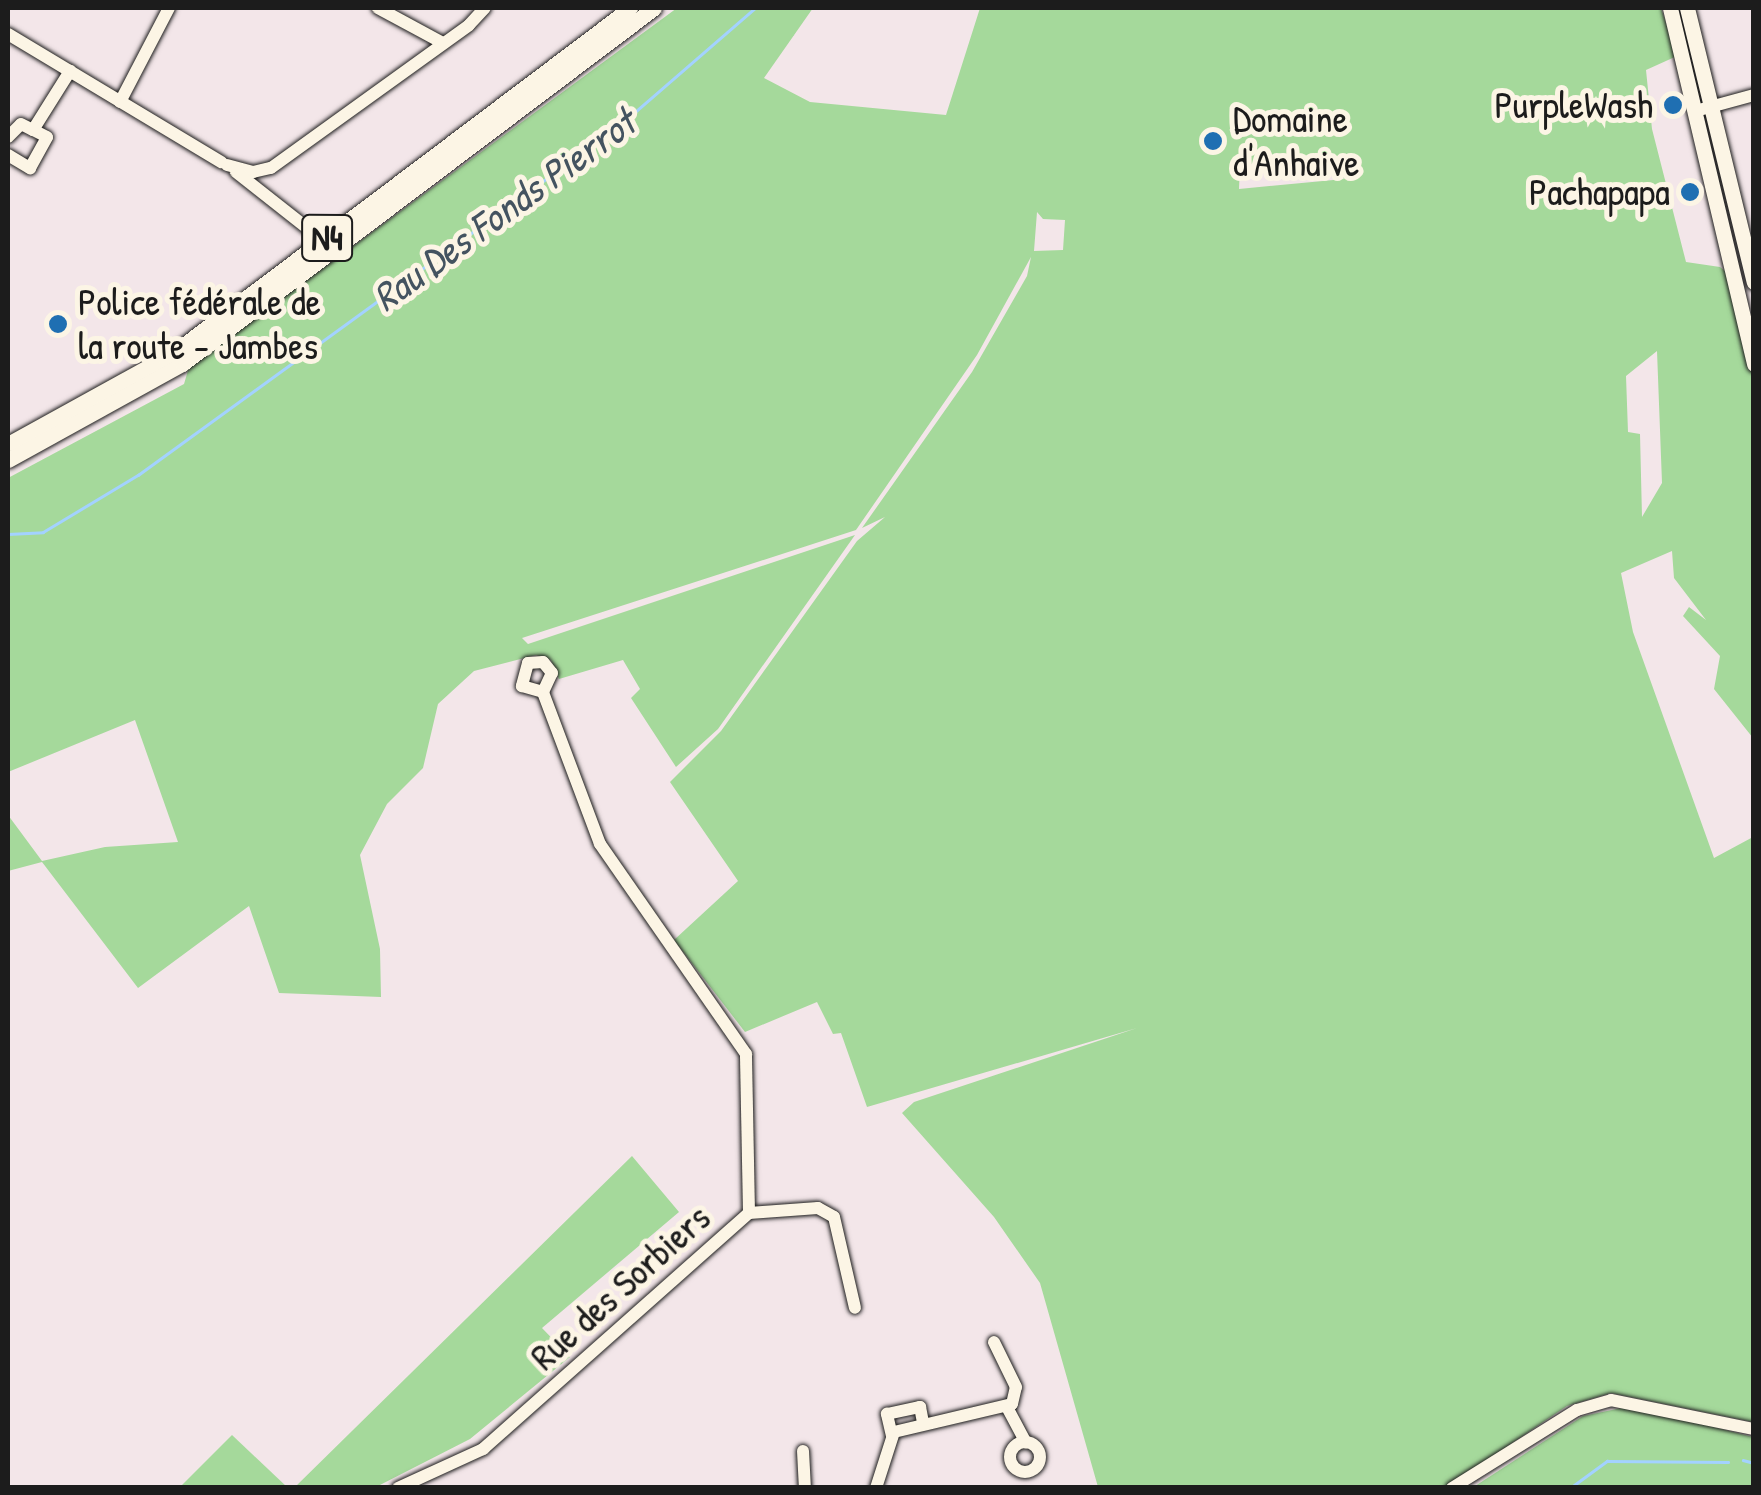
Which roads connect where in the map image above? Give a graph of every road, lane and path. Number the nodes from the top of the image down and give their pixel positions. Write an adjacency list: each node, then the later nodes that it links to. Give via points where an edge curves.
1 (169, 8): 12 (street)
2 (378, 8): 9 (street)
3 (485, 8): 9 (street)
4 (630, 8): 19 (main road, N4)
5 (654, 8): 19 (main road, N4)
6 (1670, 8): 13 (main road)
7 (1687, 8): 13 (main road)
8 (8, 34): 10 (street)
9 (442, 44): 17 (street, via 270,168 253,172)
10 (70, 71): 12 (street); 14 (street)
11 (1754, 96): 13 (street)
12 (120, 102): 17 (street)
13 (1706, 108): 18 (main road); 20 (main road)
14 (33, 130): 15 (street, via 21,124); 16 (street, via 47,137 30,168)
15 (9, 140)
16 (8, 155)
17 (224, 164): 19 (street)
18 (1725, 229): 21 (main road); 22 (main road)
19 (328, 245): 23 (main road, N4, via 173,353); 24 (main road, N4, via 182,364)
20 (1754, 282)
21 (1754, 320)
22 (1754, 364)
23 (8, 444)
24 (8, 460)
25 (544, 692): 26 (street, Rue des Sorbiers, via 600,844 746,1054)
26 (749, 1213): 27 (street, via 818,1208 834,1216); 33 (street, Rue des Sorbiers, via 483,1448)
27 (856, 1308)
28 (994, 1342): 29 (street, via 1016,1387)
29 (1008, 1409): 31 (street); 35 (street, via 923,1423 892,1436)
30 (1754, 1429): 36 (street, via 1611,1400 1577,1410)
31 (1026, 1442)
32 (804, 1451): 34 (street)
33 (398, 1488)
34 (805, 1488)
35 (876, 1488)
36 (1452, 1488)

